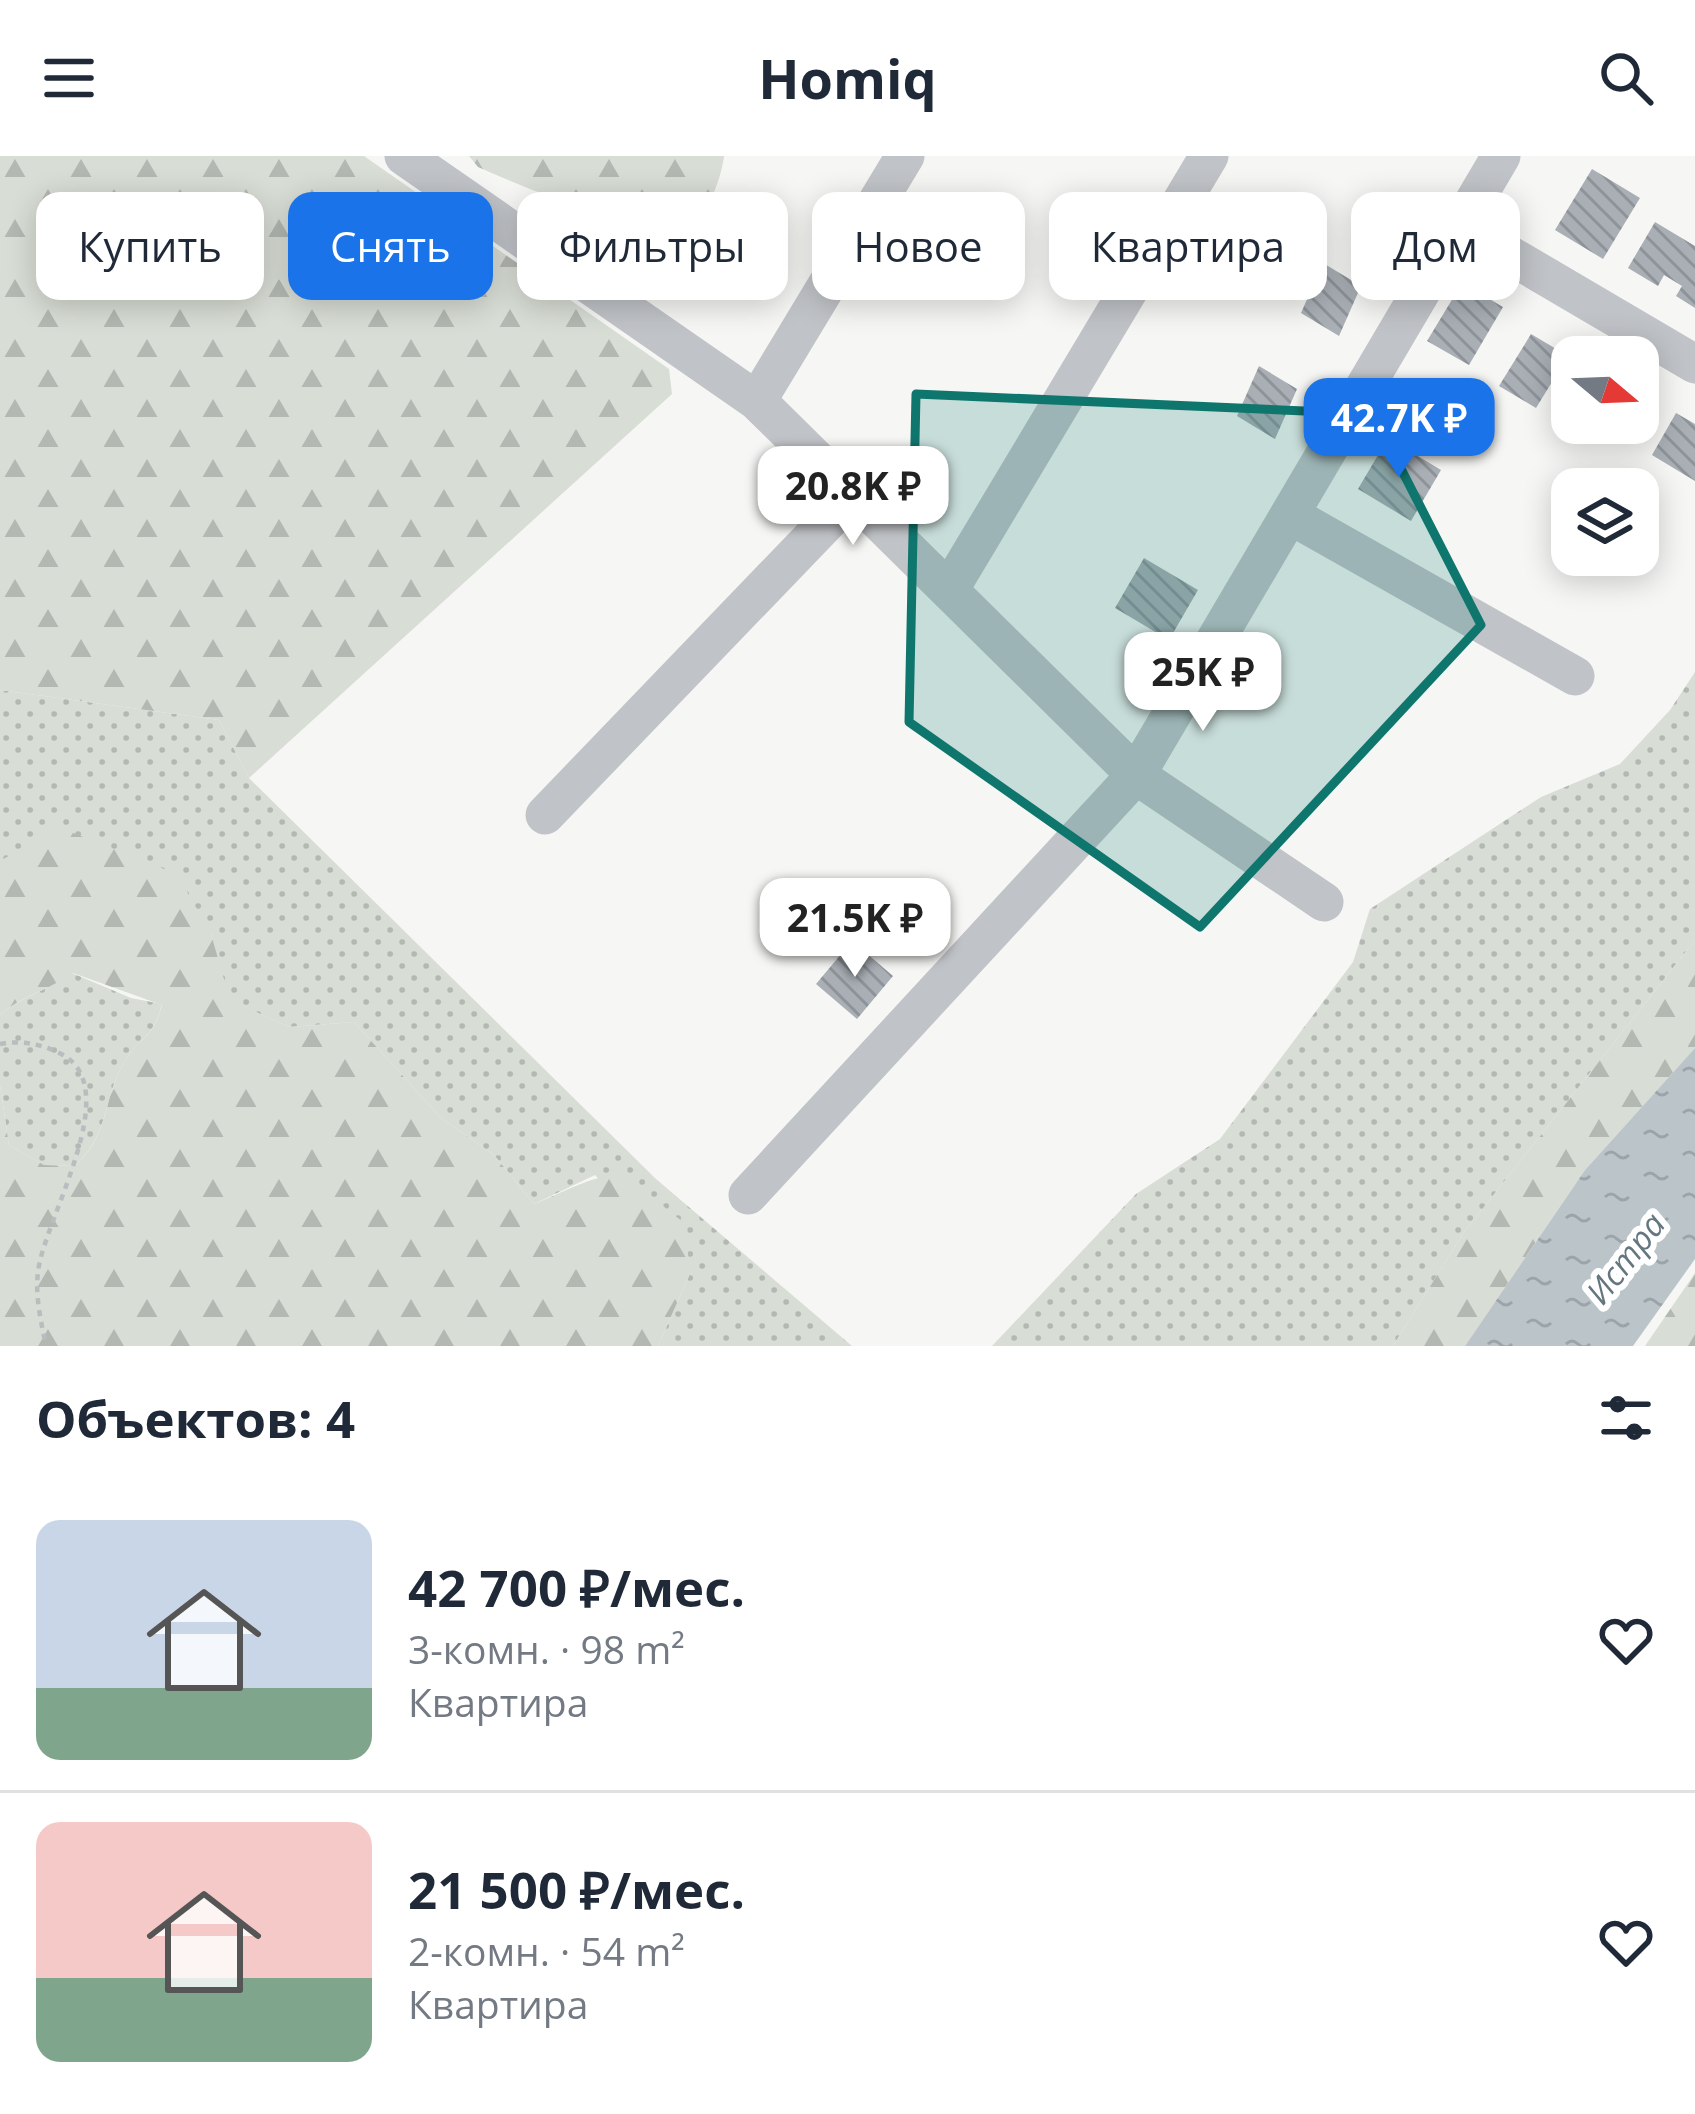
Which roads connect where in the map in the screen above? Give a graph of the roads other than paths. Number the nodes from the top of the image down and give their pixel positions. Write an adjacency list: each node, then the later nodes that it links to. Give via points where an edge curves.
1 (404, 156): 9 (street)
2 (905, 156): 9 (street)
3 (1209, 156): 12 (street)
4 (1501, 156): 5 (street)
5 (1480, 192)
6 (1520, 261): 8 (street)
7 (1416, 300): 11 (street)
8 (1695, 364)
9 (757, 401): 10 (street)
10 (853, 495): 12 (street); 15 (street)
11 (1289, 514): 13 (street); 14 (street)
12 (950, 590): 14 (street)
13 (1575, 676)
14 (1136, 775): 16 (street); 17 (street)
15 (545, 814)
16 (1324, 902)
17 (748, 1196)

